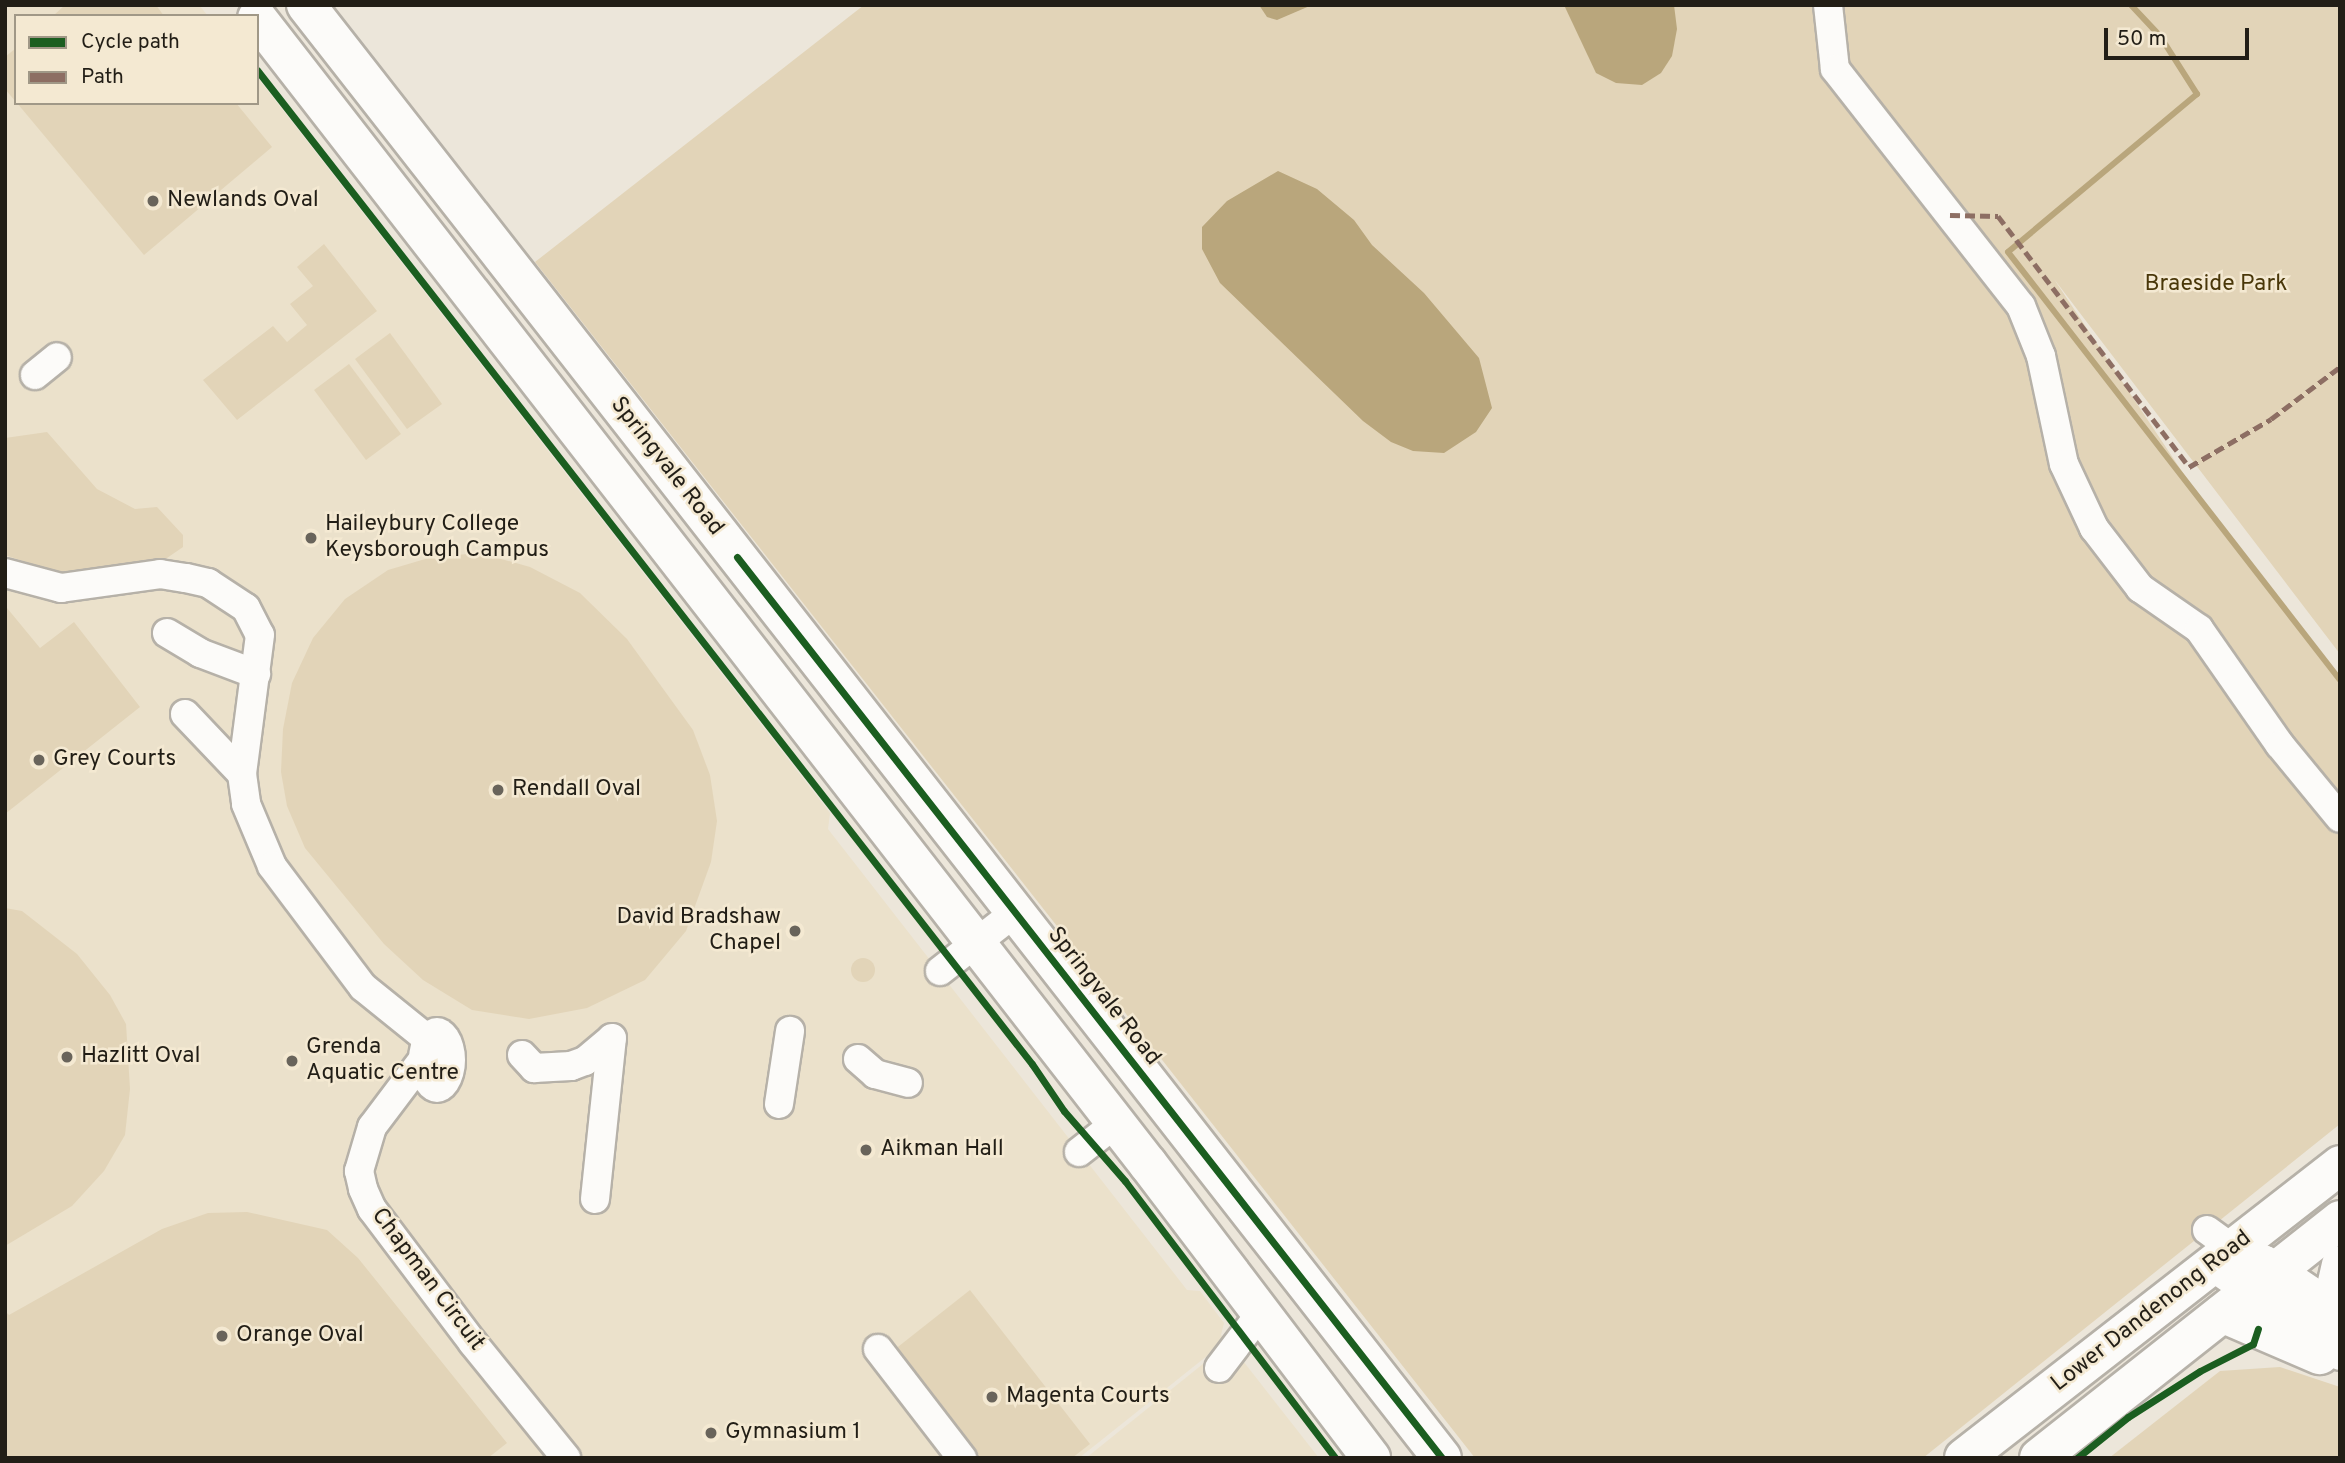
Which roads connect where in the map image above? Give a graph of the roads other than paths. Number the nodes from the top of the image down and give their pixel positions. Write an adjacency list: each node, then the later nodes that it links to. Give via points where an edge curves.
1 (306, 5): 10 (highway, Springvale Road)
2 (1828, 5): 9 (lane, via 1835,69 2021,306 2041,356 2064,464 2094,528 2140,587 2199,629 2280,746)
3 (259, 21): 11 (highway, Springvale Road)
4 (5, 573): 6 (lane, via 61,588 160,575 208,583 246,608 260,635)
5 (167, 633): 6 (lane, via 200,653)
6 (256, 674): 8 (lane)
7 (185, 714): 8 (lane)
8 (242, 774): 33 (lane, Chapman Circuit, via 246,804 272,866 363,987 426,1045 372,1127 359,1171 372,1209)
9 (2340, 818)
10 (1013, 914): 11 (lane); 36 (highway, Springvale Road)
11 (976, 943): 12 (lane); 18 (highway, Springvale Road)
12 (940, 971)
13 (790, 1031): 17 (lane)
14 (522, 1055): 21 (lane, via 534,1068 571,1066 585,1061 612,1038)
15 (858, 1059): 16 (lane, via 875,1074)
16 (907, 1074)
17 (779, 1104)
18 (1116, 1123): 19 (lane); 28 (highway, Springvale Road)
19 (1079, 1152)
20 (2340, 1165): 23 (highway, Lower Dandenong Road)
21 (595, 1199)
22 (2340, 1220): 25 (highway, Lower Dandenong Road)
23 (2212, 1246): 25 (main road); 37 (highway, Lower Dandenong Road)
24 (2340, 1264): 26 (main road)
25 (2264, 1280): 26 (main road); 27 (highway, Lower Dandenong Road); 30 (main road)
26 (2335, 1312)
27 (2221, 1313): 31 (main road); 38 (highway, Lower Dandenong Road)
28 (1261, 1314): 32 (lane); 35 (highway, Springvale Road)
29 (878, 1349): 34 (lane)
30 (2340, 1350)
31 (2340, 1363)
32 (1219, 1368)
33 (566, 1458)
34 (962, 1458)
35 (1371, 1458)
36 (1442, 1458)
37 (1964, 1458)
38 (2039, 1458)

